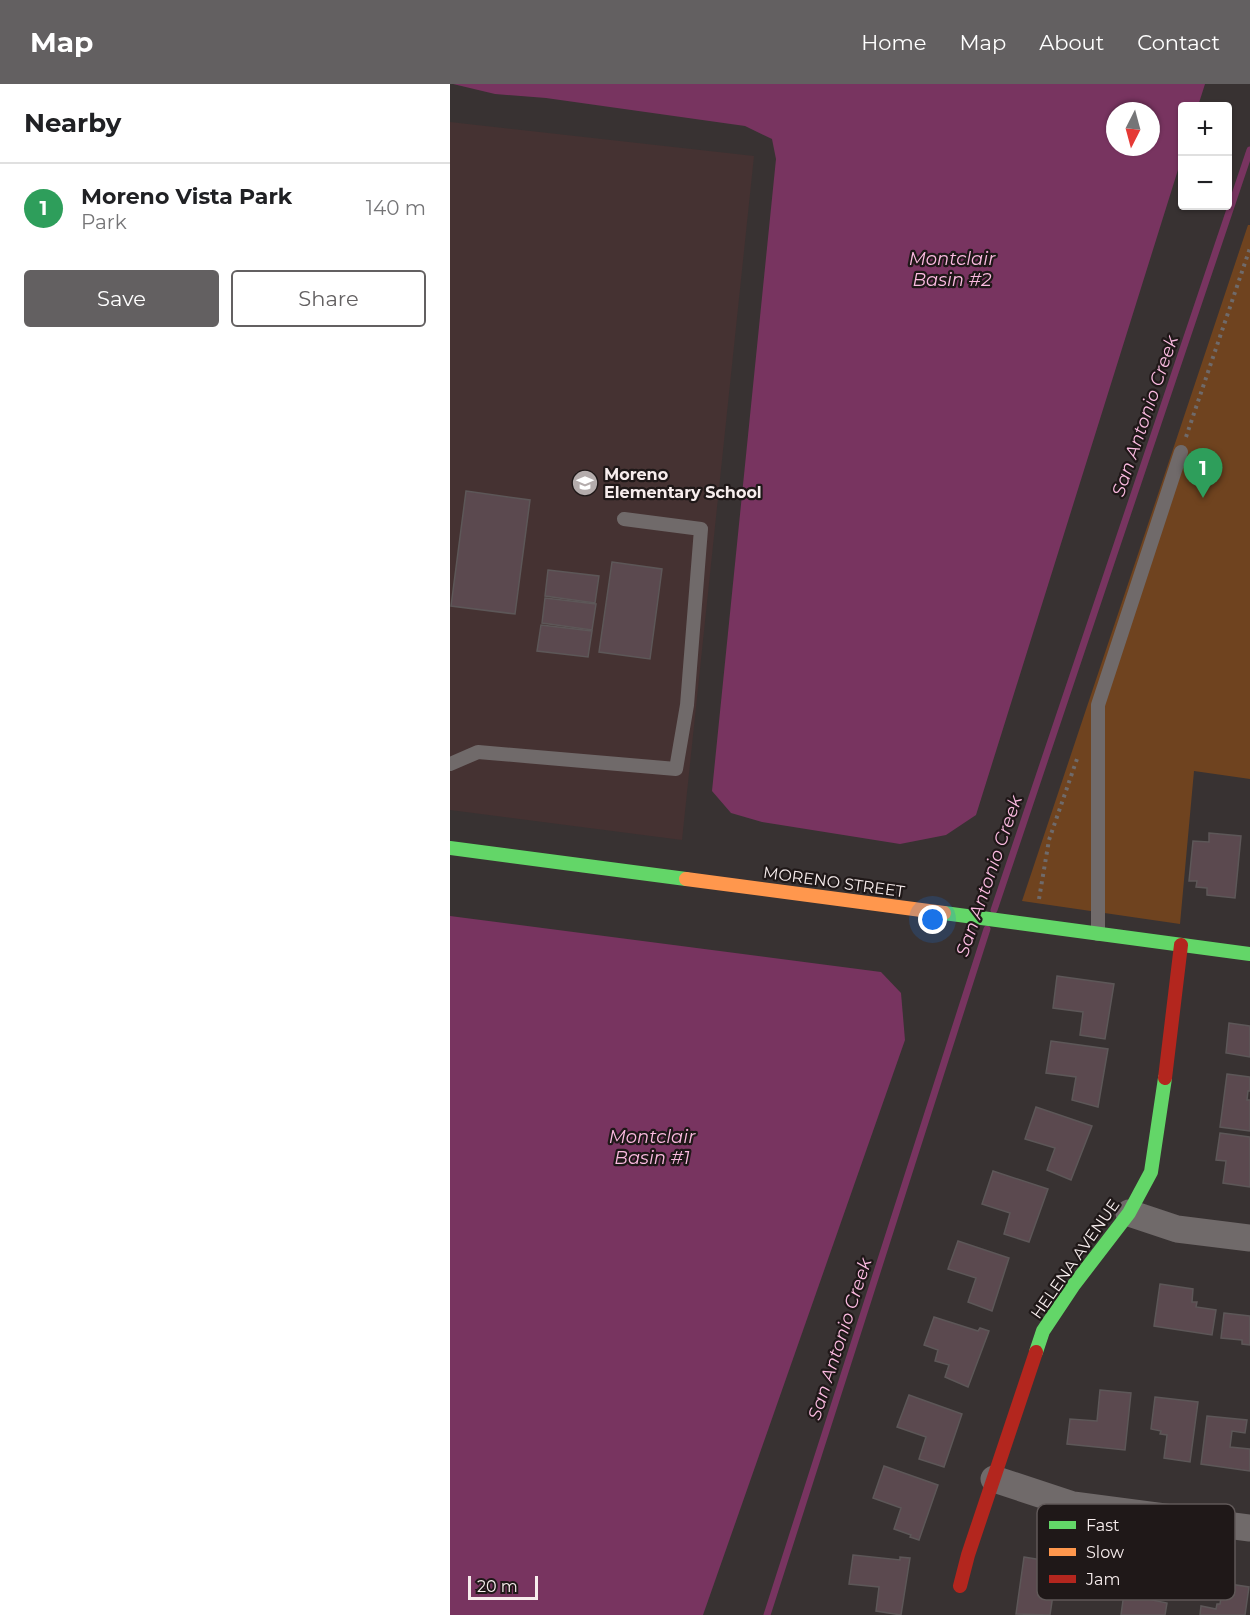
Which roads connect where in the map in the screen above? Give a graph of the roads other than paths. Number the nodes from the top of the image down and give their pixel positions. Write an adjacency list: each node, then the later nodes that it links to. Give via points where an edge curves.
1 (1181, 452): 5 (lane, via 1098,705)
2 (624, 519): 3 (lane, via 701,529 687,705 676,769 478,752)
3 (450, 764)
4 (450, 848): 5 (street, MORENO STREET)
5 (1098, 934): 6 (street, MORENO STREET)
6 (1181, 945): 7 (street, MORENO STREET); 8 (street, HELENA AVENUE, via 1151,1172)
7 (1250, 954)
8 (1129, 1213): 9 (street, via 1177,1229); 10 (street, HELENA AVENUE, via 1043,1331)
9 (1250, 1238)
10 (994, 1479): 11 (street); 14 (street, HELENA AVENUE)
11 (1067, 1504)
12 (1235, 1526): 13 (street)
13 (1250, 1528)
14 (960, 1586)

